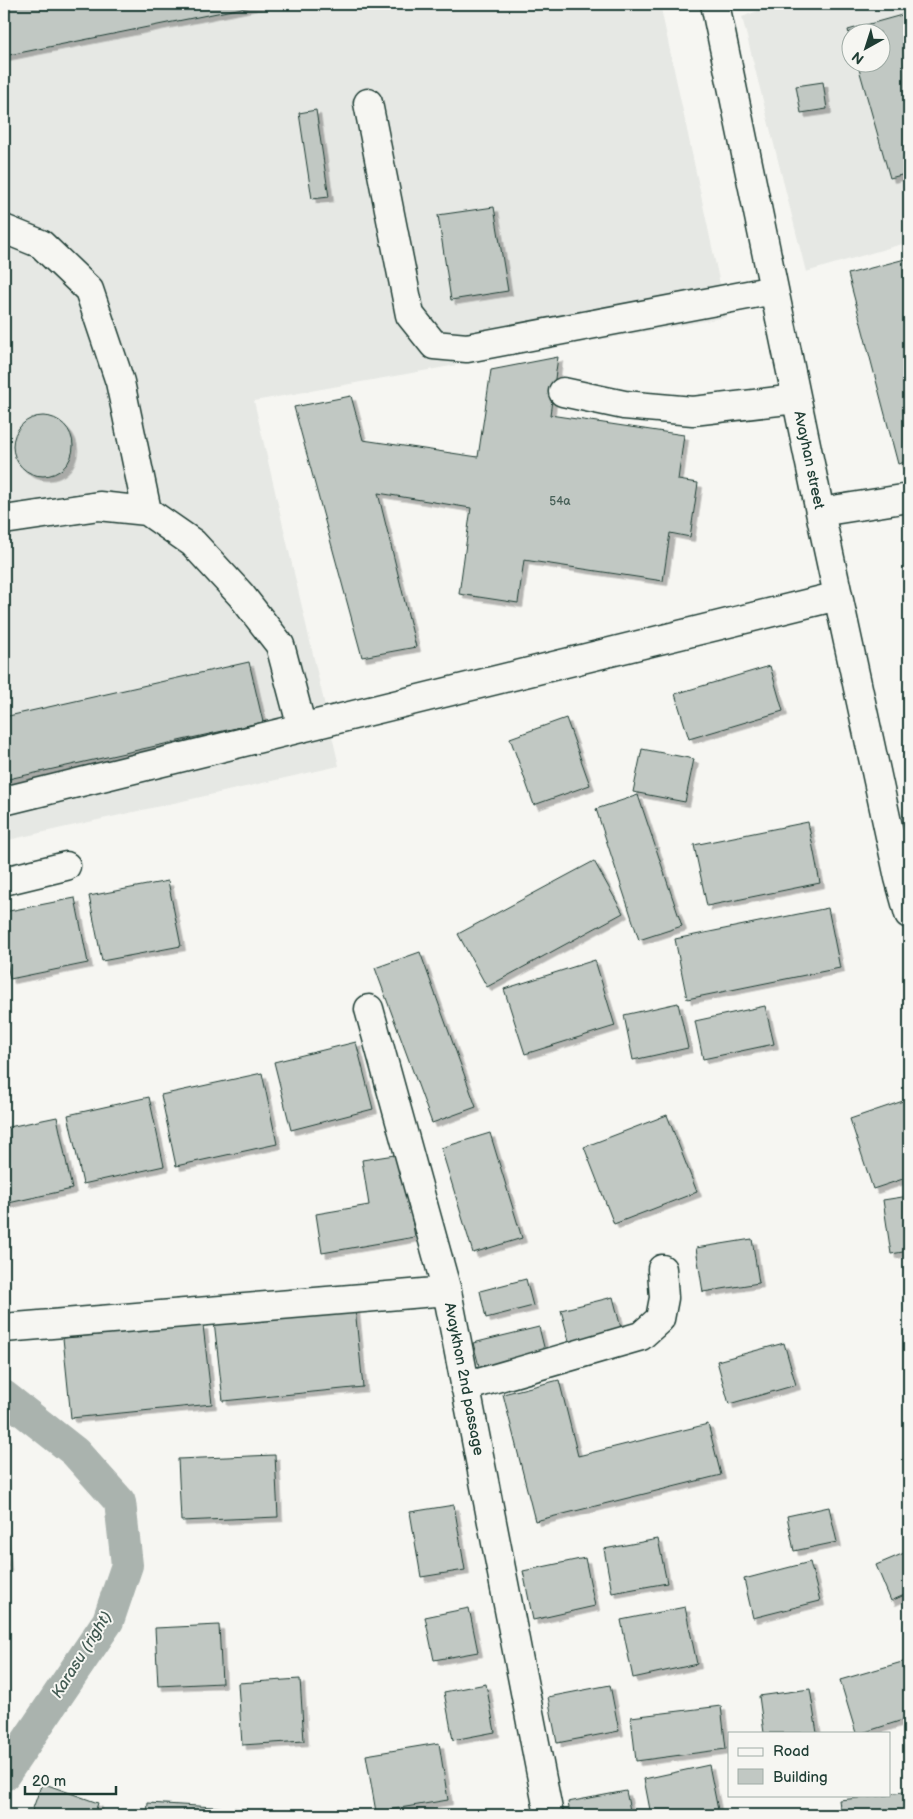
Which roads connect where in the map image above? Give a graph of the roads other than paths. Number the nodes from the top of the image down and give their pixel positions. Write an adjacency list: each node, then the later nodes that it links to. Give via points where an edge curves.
1 (715, 4): 4 (street, Avayhan street)
2 (368, 103): 4 (street, via 410,315 434,345 467,348)
3 (4, 229): 8 (street, via 41,244 89,290 120,382)
4 (774, 290): 6 (street, Avayhan street)
5 (563, 392): 6 (street, via 624,404 693,411)
6 (796, 399): 9 (street, Avayhan street)
7 (909, 498): 9 (street)
8 (147, 511): 10 (street, via 98,506); 12 (street, via 193,543 241,595 280,645)
9 (820, 512): 11 (street, Avayhan street)
10 (4, 520)
11 (838, 596): 12 (street); 16 (street, Avayhan street)
12 (302, 728): 13 (street)
13 (4, 801)
14 (66, 866): 15 (street)
15 (4, 881)
16 (909, 914)
17 (369, 1009): 19 (street)
18 (662, 1269): 21 (street, via 664,1298 660,1319 641,1336)
19 (447, 1291): 20 (street, Avaykhon 2nd passage); 21 (street, Avaykhon 2nd passage)
20 (4, 1328)
21 (465, 1387): 22 (street, Avaykhon 2nd passage)
22 (549, 1815)

